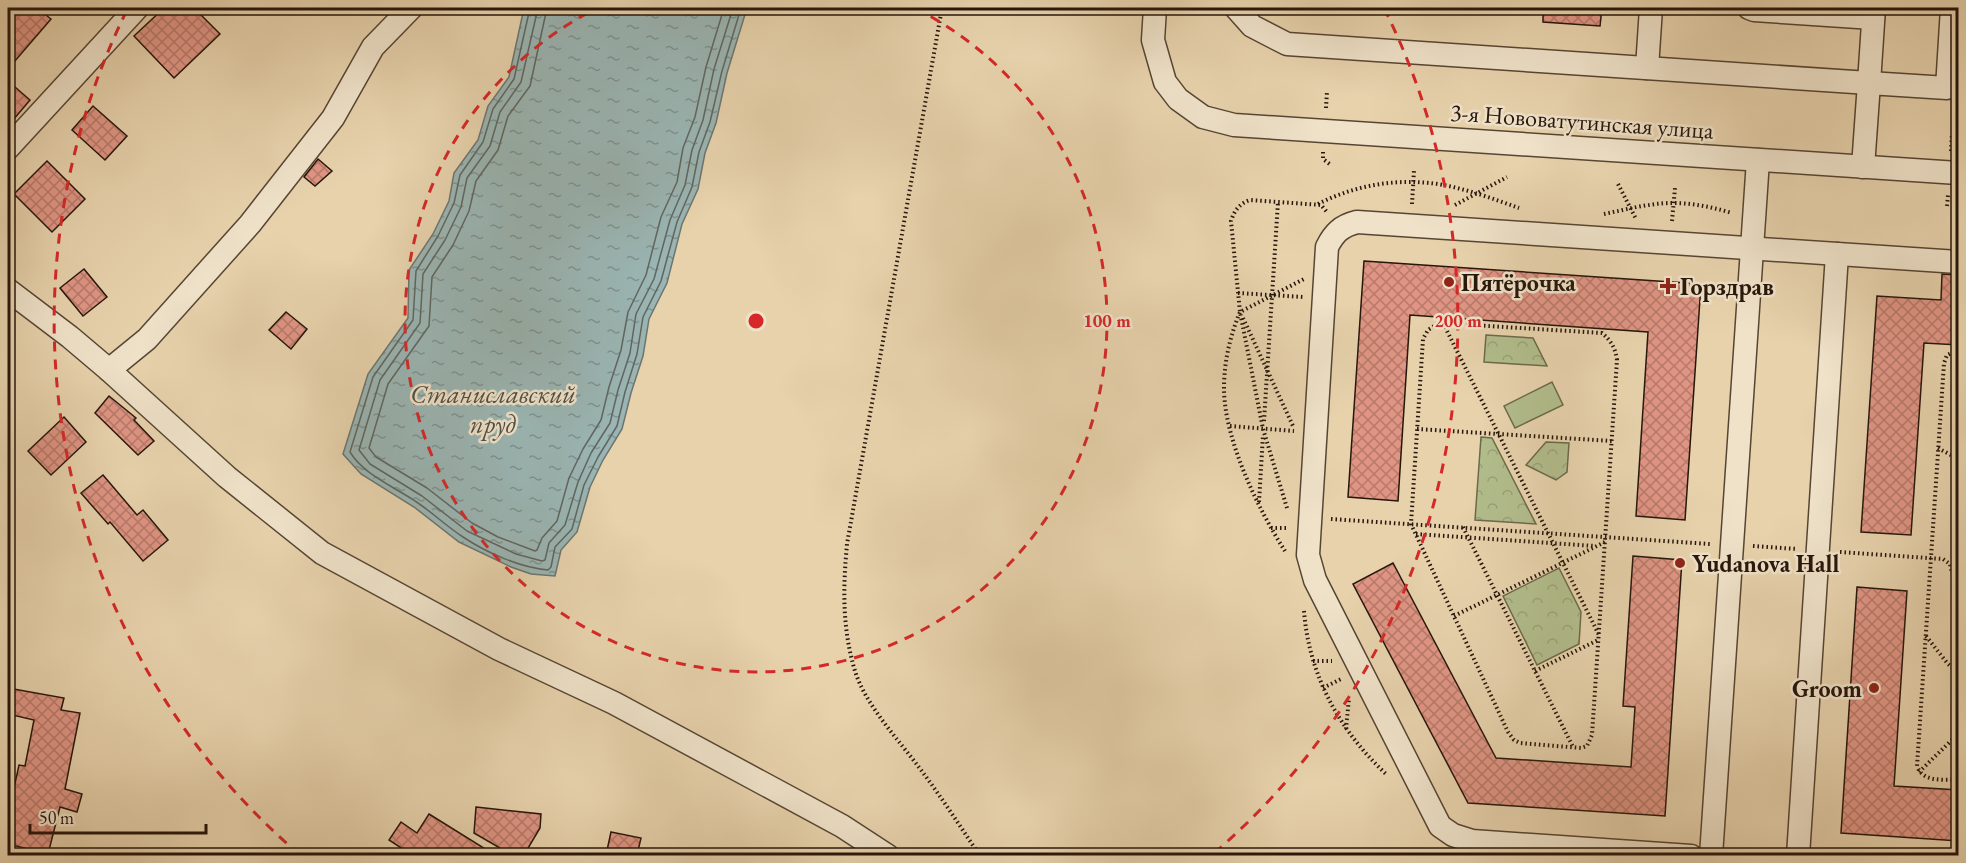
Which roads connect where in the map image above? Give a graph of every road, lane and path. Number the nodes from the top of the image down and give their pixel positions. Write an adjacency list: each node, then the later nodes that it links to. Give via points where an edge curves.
1 (137, 8): 13 (street)
2 (411, 8): 46 (street, via 373,47 333,118 250,224 147,339)
3 (942, 8): 82 (path, via 847,544 843,593 856,673 873,706)
4 (1155, 8): 14 (street, 3-я Нововатутинская улица, via 1153,40 1165,82 1178,99 1203,117 1234,125)
5 (1236, 8): 10 (street, via 1252,26 1287,44)
6 (1652, 8): 10 (street)
7 (1749, 8): 9 (street)
8 (1952, 8): 12 (street)
9 (1873, 13): 11 (street)
10 (1647, 68): 11 (street)
11 (1869, 83): 12 (street); 15 (street)
12 (1953, 88)
13 (8, 148)
14 (1758, 160): 15 (street, 3-я Нововатутинская улица); 29 (street)
15 (1863, 167): 17 (street, 3-я Нововатутинская улица)
16 (1414, 170): 19 (path)
17 (1959, 174)
18 (1507, 177): 22 (path)
19 (1413, 182): 22 (path, via 1435,183); 25 (path, via 1371,185); 30 (path)
20 (1618, 184): 27 (path)
21 (1675, 188): 24 (path)
22 (1477, 194): 26 (path); 30 (path)
23 (1278, 202): 25 (path); 39 (path, via 1246,201 1232,217); 40 (path)
24 (1674, 203): 27 (path); 29 (path, via 1708,206); 33 (path)
25 (1316, 205): 31 (path, via 1324,207)
26 (1521, 209)
27 (1631, 209): 28 (path); 32 (path)
28 (1596, 215)
29 (1754, 224): 34 (street)
30 (1414, 226): 31 (street, via 1357,222); 32 (street)
31 (1340, 230): 37 (street, via 1327,247)
32 (1648, 242): 33 (street)
33 (1671, 243): 34 (street)
34 (1753, 248): 35 (street); 65 (street)
35 (1837, 254): 36 (street); 67 (street)
36 (1959, 262)
37 (1326, 268): 40 (path); 41 (street)
38 (8, 290): 46 (street)
39 (1238, 293): 40 (path); 42 (path)
40 (1272, 296): 41 (path); 42 (path); 45 (path)
41 (1324, 298): 55 (street)
42 (1240, 312): 45 (path); 48 (path)
43 (1443, 323): 49 (path, via 1432,326 1423,339); 51 (path); 52 (path, via 1602,333 1616,349)
44 (1959, 350): 53 (path, via 1947,355 1944,363)
45 (1267, 369): 48 (path); 50 (path)
46 (110, 370): 81 (street, via 227,477 322,553 499,649 614,703 842,826)
47 (1230, 426): 48 (path)
48 (1263, 429): 50 (path); 56 (path); 57 (path, via 1288,510 1298,523)
49 (1417, 429): 51 (path); 58 (path)
50 (1295, 431): 55 (path)
51 (1498, 434): 52 (path); 60 (path)
52 (1612, 441): 63 (path)
53 (1938, 448): 54 (path); 68 (path)
54 (1957, 457)
55 (1313, 470): 57 (street)
56 (1259, 503)
57 (1310, 522): 58 (path); 83 (street, via 1308,555 1315,580 1440,826 1472,841)
58 (1411, 524): 59 (path); 61 (path)
59 (1463, 527): 60 (path); 62 (path)
60 (1548, 533): 63 (path); 64 (path)
61 (1416, 534): 62 (path); 72 (path)
62 (1469, 538): 64 (path); 71 (path)
63 (1605, 539): 65 (path); 66 (path); 74 (path)
64 (1553, 543): 66 (path); 69 (path)
65 (1733, 545): 67 (path); 84 (street)
66 (1595, 546): 69 (path)
67 (1818, 551): 68 (path); 85 (street)
68 (1931, 559): 70 (path, via 1948,561 1952,573); 73 (path)
69 (1562, 562): 71 (path); 74 (path)
70 (1959, 576)
71 (1497, 595): 72 (path); 75 (path)
72 (1454, 616): 78 (path, via 1514,740)
73 (1926, 635): 76 (path); 79 (path)
74 (1599, 638): 75 (path); 78 (path, via 1592,735 1587,746)
75 (1535, 671): 78 (path)
76 (1959, 673)
77 (1959, 734): 79 (path)
78 (1573, 747)
79 (1919, 772): 80 (path, via 1927,778)
80 (1959, 780)
81 (888, 855)
82 (980, 855)
83 (1691, 855)
84 (1712, 855)
85 (1798, 855)

